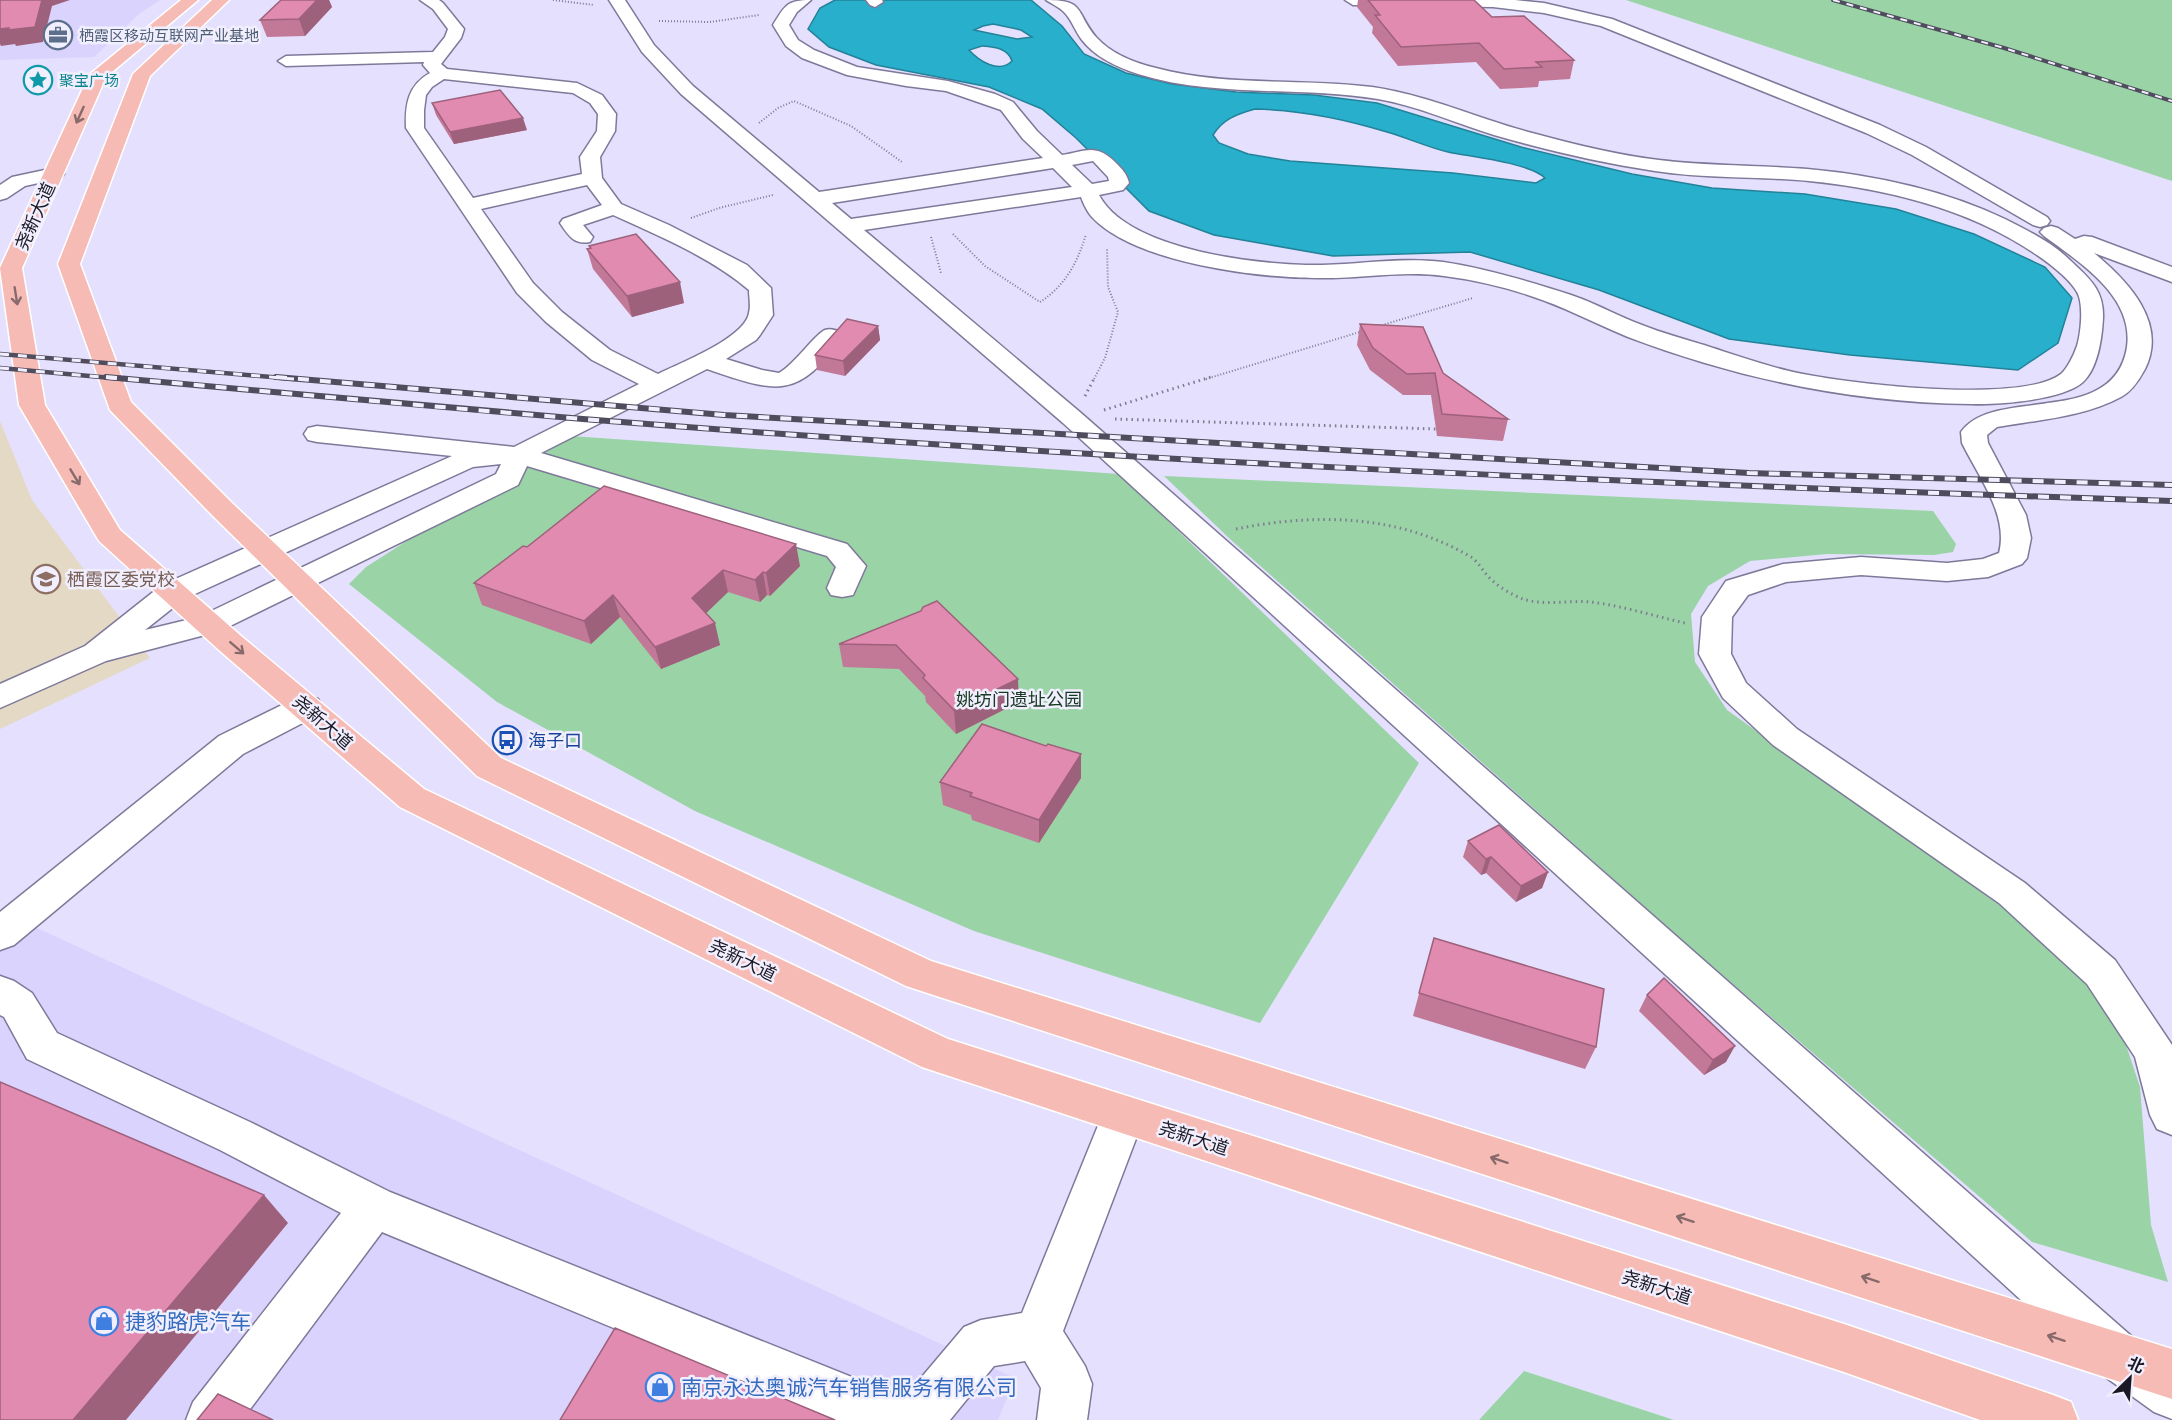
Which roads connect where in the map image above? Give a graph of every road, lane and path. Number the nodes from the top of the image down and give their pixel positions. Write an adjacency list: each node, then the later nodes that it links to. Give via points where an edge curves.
1 (190, 0): 12 (main road, 尧新大道, one-way to 12, via 98,75)
2 (221, 0): 36 (main road, via 142,74 69,264 119,405)
3 (428, 0): 10 (lane, via 438,6 456,29)
4 (554, 0): 8 (path)
5 (1353, 0): 20 (lane, via 1493,2 1606,22 1873,129 1919,151)
6 (1059, 1): 26 (lane, via 1079,18 1096,46 1125,64 1165,76 1369,92 1403,98 1579,152 1660,166 1858,181 1936,200 2016,232 2057,259 2089,291 2090,344 2074,377 2048,389 1998,397 1924,396 1842,388 1786,378 1729,361 1637,332 1566,301)
7 (797, 5): 8 (path, via 710,22); 11 (lane, via 781,25 792,43 808,54 854,71 948,86 989,98 1007,106)
8 (622, 7): 15 (lane, via 648,48 687,90)
9 (286, 61): 10 (lane)
10 (439, 65): 13 (lane, via 483,85 577,88 596,99 607,114 606,131 590,157); 17 (lane, via 418,91 415,128)
11 (1058, 161): 14 (lane); 14 (lane, via 1097,155 1117,175 1116,186); 15 (lane)
12 (54, 174): 16 (lane, via 19,181); 39 (main road, 尧新大道, one-way to 39, via 11,268 32,405 109,535)
13 (592, 178): 17 (lane); 18 (lane)
14 (1087, 190): 19 (lane); 23 (lane, via 1098,212)
15 (809, 193): 21 (lane); 22 (path, via 719,208)
16 (0, 194)
17 (469, 205): 30 (lane, via 525,288 554,317 601,355)
18 (614, 208): 22 (lane); 24 (lane, via 570,223)
19 (938, 213): 21 (lane); 27 (path, via 931,237 941,273)
20 (2023, 213): 25 (lane, via 2126,260); 41 (lane, via 2090,259 2119,286 2134,315 2141,342 2133,371 2116,389 2098,398 1989,420 1974,432 1975,443 2012,516 2017,538 2012,558 1988,568 1947,572 1861,566 1783,573 1737,588 1717,617)
21 (849, 226): 27 (lane)
22 (662, 229): 29 (lane, via 739,270 760,288 761,315 748,335)
23 (1123, 230): 26 (lane, via 1159,248 1235,265 1316,272 1434,268); 31 (path, via 1117,232 1106,250 1108,287 1118,312 1105,358)
24 (582, 237)
25 (2172, 275)
26 (1516, 286): 31 (path)
27 (936, 303): 31 (lane)
28 (831, 336): 29 (lane, via 797,372 783,380)
29 (707, 361): 30 (lane)
30 (658, 384): 34 (lane)
31 (1072, 418): 32 (path); 35 (lane)
32 (1436, 429)
33 (317, 434): 34 (lane)
34 (518, 455): 36 (lane, via 468,459); 37 (lane, via 508,479); 38 (lane, via 837,550 851,566)
35 (1203, 537): 41 (path, via 1287,520 1347,518 1386,524 1435,538 1473,558 1506,591 1525,600 1594,602); 51 (lane)
36 (266, 552): 37 (main road); 39 (lane)
37 (297, 582): 40 (lane); 51 (main road, one-way to 37, via 920,974 489,766)
38 (842, 588)
39 (173, 592): 40 (main road, 尧新大道); 42 (lane)
40 (209, 624): 42 (lane); 44 (main road, 尧新大道, one-way to 44)
41 (1716, 630): 48 (lane, via 1714,654 1734,690 1785,737 2013,893 2101,972 2154,1051)
42 (96, 653): 43 (lane)
43 (0, 697)
44 (306, 707): 45 (lane, via 231,745); 47 (main road, 尧新大道, via 412,798 937,1054)
45 (0, 934)
46 (6, 1007): 49 (lane, via 42,1046 235,1136)
47 (1123, 1114): 50 (lane); 58 (main road, 尧新大道, via 1844,1348)
48 (2172, 1114)
49 (374, 1207): 54 (lane); 55 (lane)
50 (1037, 1335): 56 (lane, via 981,1344); 57 (lane, via 1067,1384)
51 (2121, 1359): 52 (main road); 53 (lane)
52 (2172, 1374)
53 (2172, 1394)
54 (211, 1420)
55 (897, 1420)
56 (918, 1420)
57 (1062, 1420)
58 (2053, 1420)

